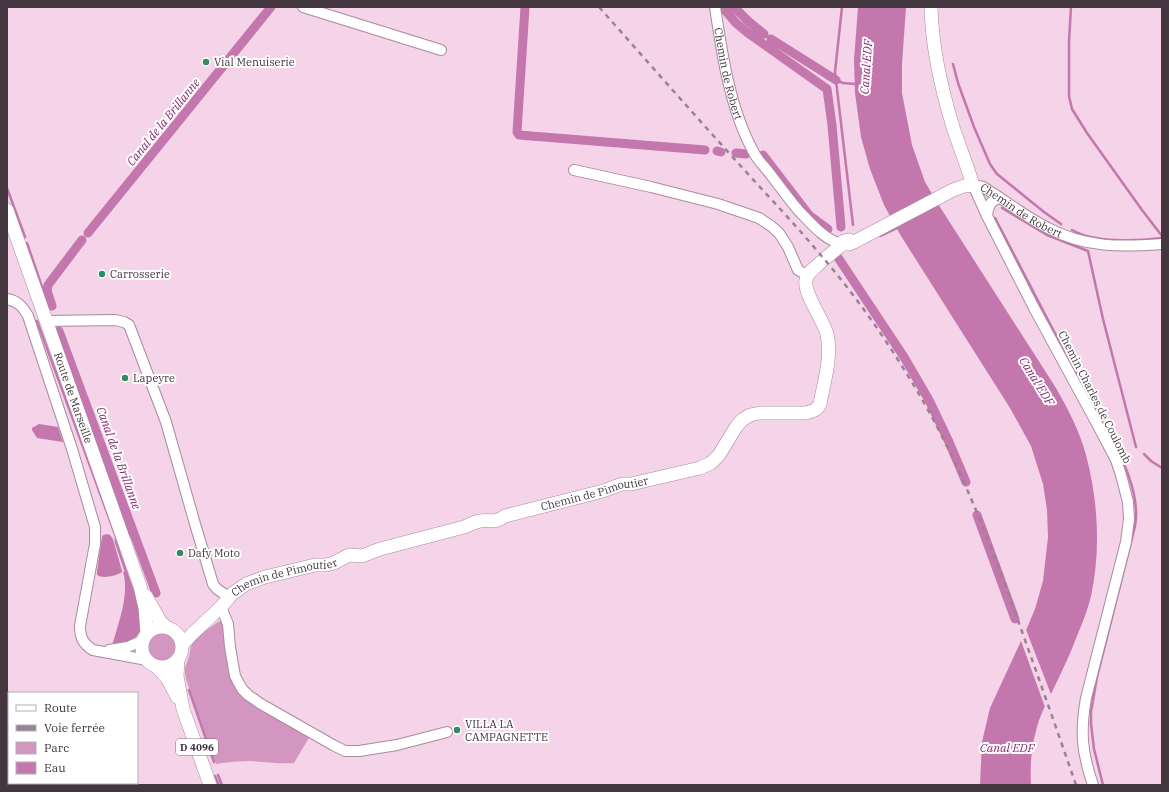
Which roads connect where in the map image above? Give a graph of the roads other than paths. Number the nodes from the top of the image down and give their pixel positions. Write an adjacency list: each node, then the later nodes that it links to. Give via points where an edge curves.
1 (303, 7): 4 (street)
2 (715, 7): 10 (street, Chemin de Robert, via 729,86 753,152 805,217 827,238 836,243)
3 (931, 7): 6 (main road, via 931,27 942,90)
4 (441, 50)
5 (574, 170): 12 (street, via 718,204 760,218 779,234 798,270)
6 (973, 185): 7 (street, Chemin de Robert, via 983,187); 9 (street, Chemin Charles de Coulomb); 10 (main road, Chemin de Robert, via 953,190 849,244)
7 (1000, 198): 9 (street, via 990,203); 11 (street, Chemin de Robert, via 1048,228 1076,240 1108,246)
8 (7, 210): 14 (main road, Route de Marseille)
9 (988, 217): 27 (street, Chemin Charles de Coulomb, via 1111,450 1127,498 1129,519 1126,542 1083,718 1082,741)
10 (840, 240): 12 (main road)
11 (1162, 244)
12 (807, 275): 16 (main road, Chemin de Pimoutier, via 806,288 828,340 820,404 813,411 746,417 736,427 715,460 700,468 622,484 505,516 492,522 482,520 362,556 344,556 326,565 315,565 265,577 241,587)
13 (7, 299): 21 (street, via 21,305 28,316 93,521 95,539 80,630 84,642)
14 (46, 321): 15 (main road, Route de Marseille); 16 (street, via 115,320 129,325 166,422 214,584)
15 (140, 586): 18 (main road, Route de Marseille, via 160,620); 19 (main road, Route de Marseille, via 145,608)
16 (225, 603): 17 (main road, Chemin de Pimoutier); 25 (street, via 235,676 242,689 261,704 345,751 378,749)
17 (210, 616): 18 (main road, Chemin de Pimoutier, via 188,625); 20 (main road, Chemin de Pimoutier)
18 (169, 628): 19 (main road, via 157,627); 20 (main road, via 180,637)
19 (145, 636): 21 (street, via 136,644 122,649); 23 (main road, via 143,652)
20 (183, 644): 22 (main road)
21 (96, 651): 23 (street)
22 (178, 660): 23 (main road, via 167,667); 24 (main road, D 4096, via 177,676)
23 (152, 663): 24 (main road, D 4096, via 167,678)
24 (184, 709): 26 (main road, D 4096)
25 (447, 732)
26 (210, 785)
27 (1094, 785)

